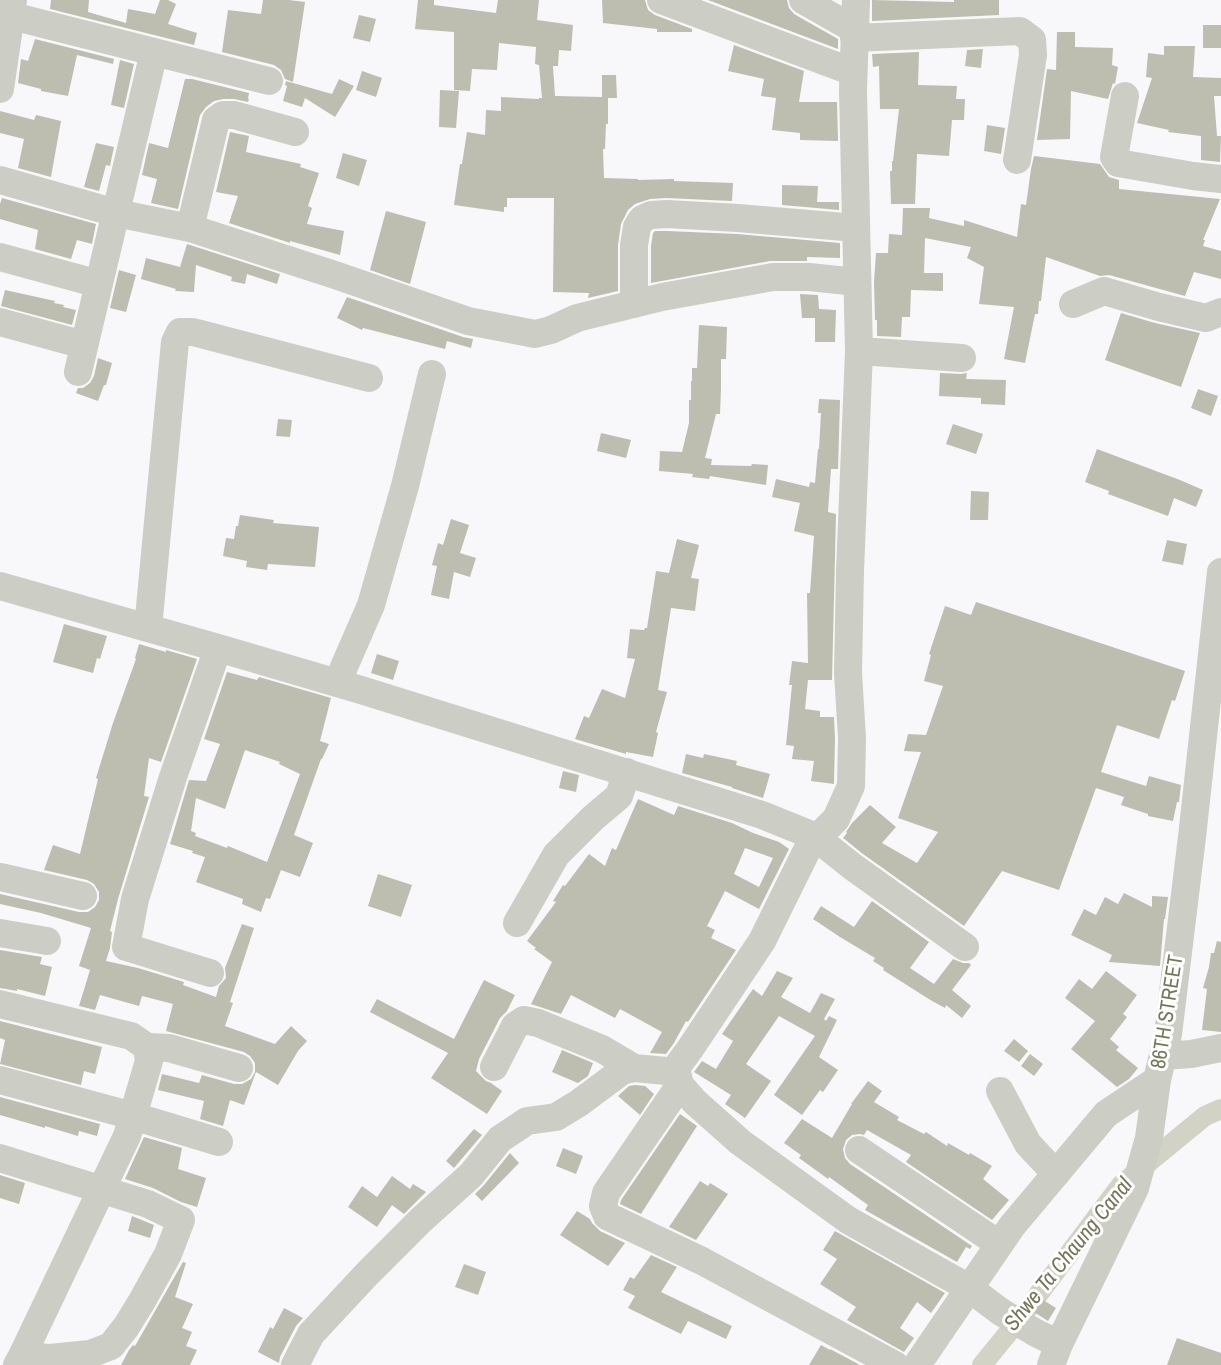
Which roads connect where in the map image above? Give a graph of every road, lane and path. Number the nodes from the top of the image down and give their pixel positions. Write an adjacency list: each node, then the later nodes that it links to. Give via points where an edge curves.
1 (661, 0): 7 (street)
2 (803, 0): 5 (street)
3 (856, 0): 5 (street)
4 (8, 9): 6 (street); 9 (street)
5 (854, 33): 7 (street); 12 (street, via 1020,31 1032,40)
6 (154, 52): 8 (street); 15 (street)
7 (854, 72): 17 (street)
8 (269, 81)
9 (0, 89)
10 (1125, 96): 13 (street, via 1114,157 1118,163)
11 (295, 132): 16 (street, via 234,116 216,120)
12 (1017, 160)
13 (1221, 179)
14 (0, 180): 15 (street)
15 (117, 213): 16 (street); 20 (street)
16 (190, 228): 21 (street, via 468,321 535,334 577,318)
17 (856, 228): 19 (street); 21 (street, via 651,215 637,227)
18 (0, 257): 20 (street)
19 (857, 282): 21 (street, via 773,277); 25 (street)
20 (99, 284): 24 (street, via 81,359)
21 (634, 304)
22 (1073, 304): 23 (street, via 1104,291 1206,318)
23 (1221, 312)
24 (0, 322)
25 (859, 351): 26 (street); 35 (street, via 848,661 851,786 836,819)
26 (962, 358)
27 (432, 374): 33 (street, via 372,605)
28 (369, 378): 31 (street, via 193,332 180,332)
29 (1221, 572): 49 (street, 86TH STREET, via 1177,965)
30 (0, 586): 31 (street)
31 (148, 628): 32 (street)
32 (218, 648): 33 (street); 42 (street, via 135,899 126,946)
33 (337, 683): 34 (street)
34 (627, 772): 35 (street, via 762,815); 38 (street, via 619,796 556,855)
35 (814, 836): 41 (street); 50 (street, via 762,940 676,1068)
36 (0, 877): 37 (street)
37 (84, 896)
38 (517, 923)
39 (0, 933): 40 (street)
40 (47, 941)
41 (965, 947)
42 (210, 972)
43 (0, 1004): 44 (street, via 131,1036)
44 (147, 1047): 47 (street, via 169,1048); 53 (street, via 149,1061)
45 (1221, 1048): 49 (street, via 1191,1054)
46 (494, 1067): 48 (street, via 515,1026 524,1020 602,1049)
47 (239, 1068)
48 (634, 1068): 50 (street); 63 (street, via 622,1071 556,1117 527,1121 500,1138 471,1175 421,1220 311,1334)
49 (1160, 1068): 57 (street, 86TH STREET, via 1106,1114); 61 (street, via 1149,1138 1135,1188)
50 (679, 1078): 60 (street, via 694,1102 740,1142 849,1220); 64 (street, via 606,1193 603,1206 607,1216 702,1261)
51 (0, 1080): 53 (street)
52 (1000, 1091): 57 (street, via 1028,1144)
53 (133, 1116): 54 (street); 58 (street)
54 (219, 1142)
55 (859, 1150): 59 (street)
56 (0, 1158): 58 (street)
57 (1056, 1174): 59 (street, 86TH STREET)
58 (102, 1189): 62 (street); 62 (street, via 181,1220 168,1254 126,1328 111,1346 90,1354)
59 (999, 1244): 60 (street, 86TH STREET)
60 (969, 1288): 61 (street); 65 (street, 86TH STREET)
61 (1049, 1347)
62 (20, 1360)
63 (295, 1365)
64 (895, 1365)
65 (916, 1365)

